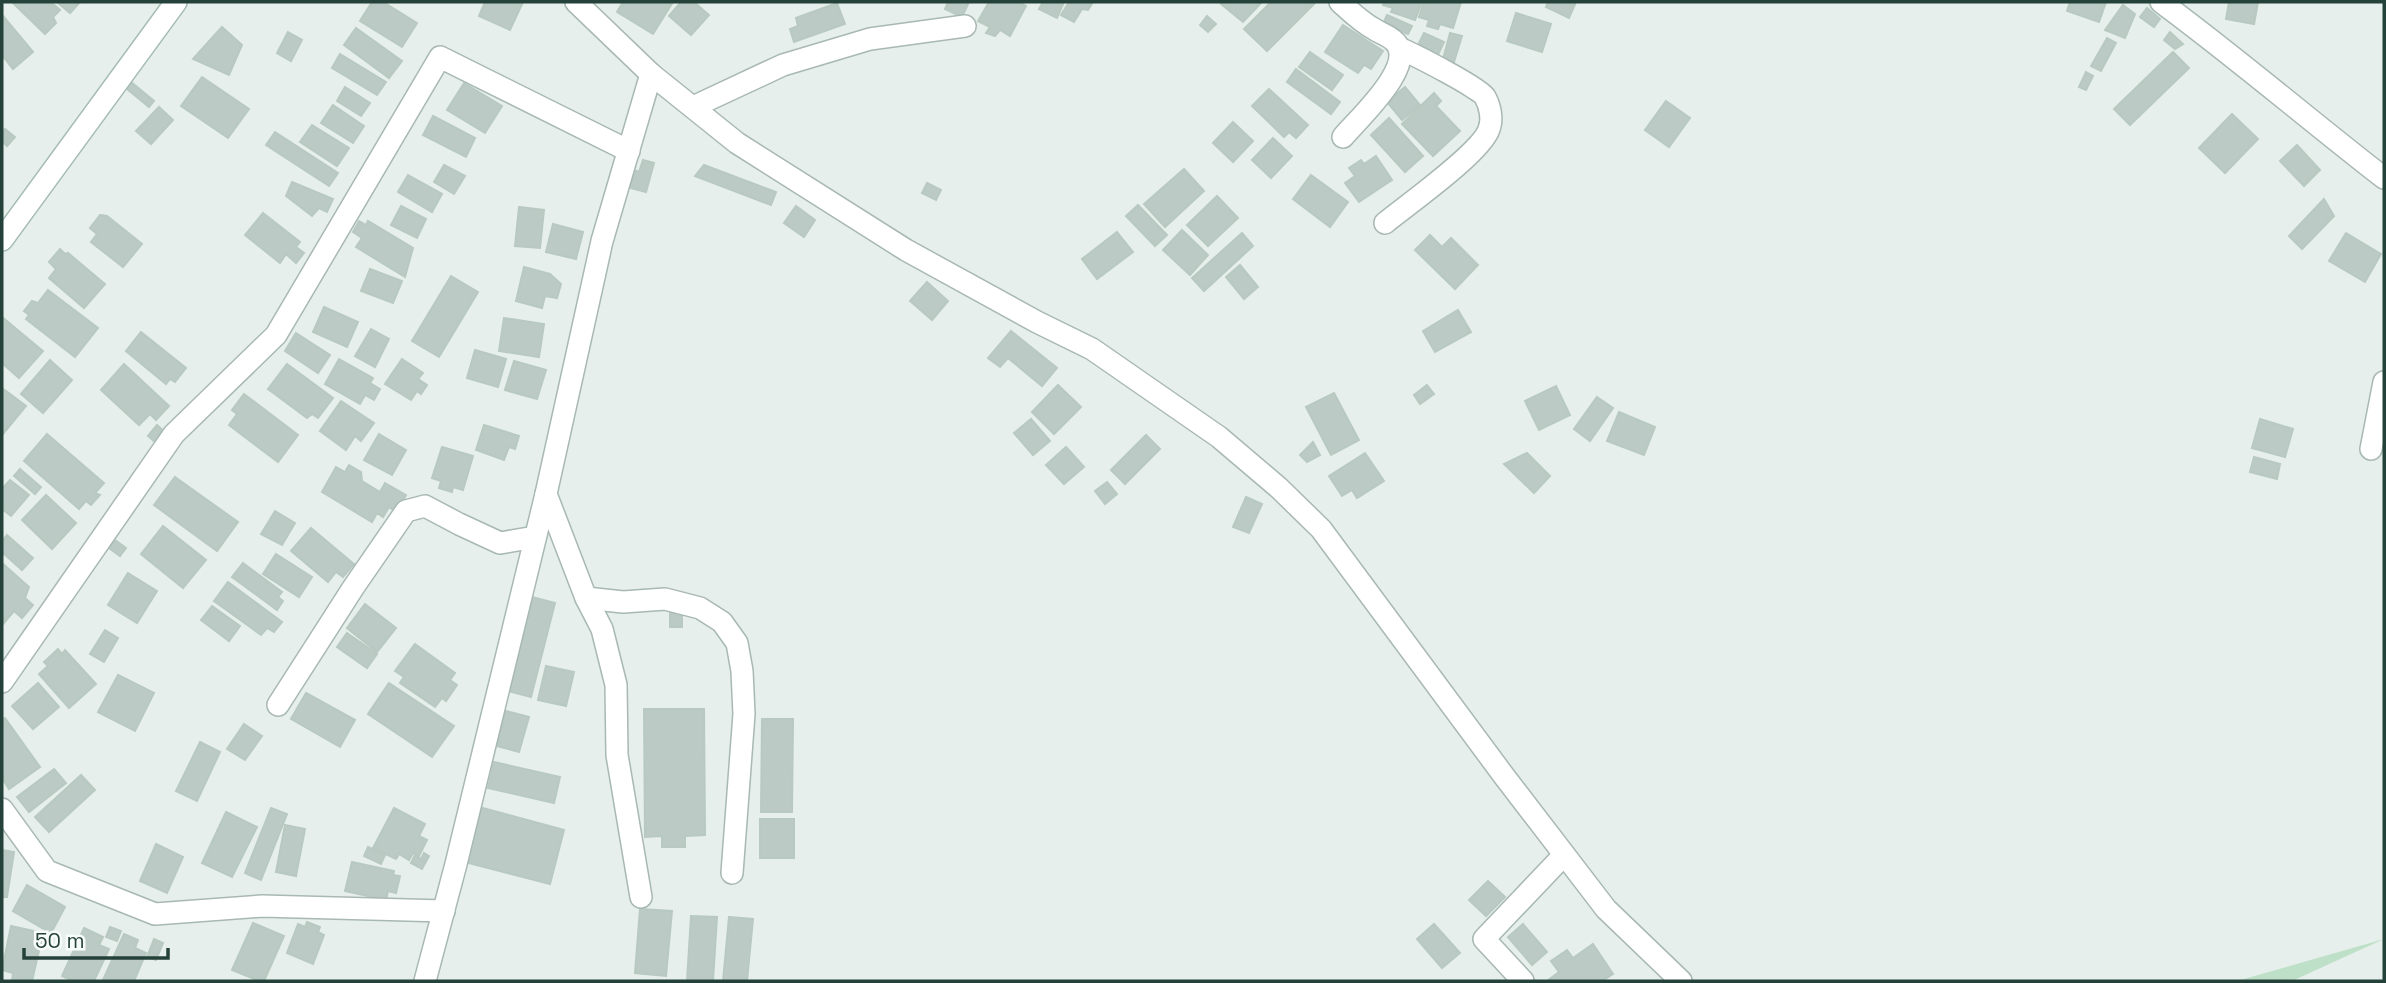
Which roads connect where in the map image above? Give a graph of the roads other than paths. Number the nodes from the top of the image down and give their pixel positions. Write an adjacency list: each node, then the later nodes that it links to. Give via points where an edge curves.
1 (176, 2): 13 (street)
2 (576, 2): 7 (street)
3 (1340, 2): 6 (street)
4 (2161, 2): 11 (street)
5 (965, 26): 8 (street, via 870,38 782,65)
6 (1401, 49): 9 (street, via 1387,88); 12 (street, via 1484,95 1491,111 1489,129 1472,152)
7 (651, 74): 8 (street); 10 (street)
8 (693, 107): 22 (street, via 737,143 906,250 1092,349 1219,437 1269,479 1321,529)
9 (1343, 137)
10 (629, 150): 16 (street, via 602,241); 19 (street, via 440,57 276,335 174,433)
11 (2384, 178)
12 (1385, 223)
13 (2, 240)
14 (2384, 382): 15 (street)
15 (2371, 449)
16 (546, 494): 17 (street); 18 (street)
17 (535, 537): 20 (street, via 500,543 425,506 406,511); 25 (street)
18 (586, 598): 23 (street, via 623,602 665,599 700,608 722,622 737,643 744,714); 24 (street, via 602,629 616,685 618,755)
19 (2, 682)
20 (278, 705)
21 (2, 809): 25 (street, via 47,871 155,914 262,906)
22 (1564, 855): 27 (street, via 1484,939); 28 (street, via 1606,909)
23 (732, 873)
24 (641, 897)
25 (444, 911): 26 (street)
26 (425, 981)
27 (1523, 981)
28 (1681, 981)

